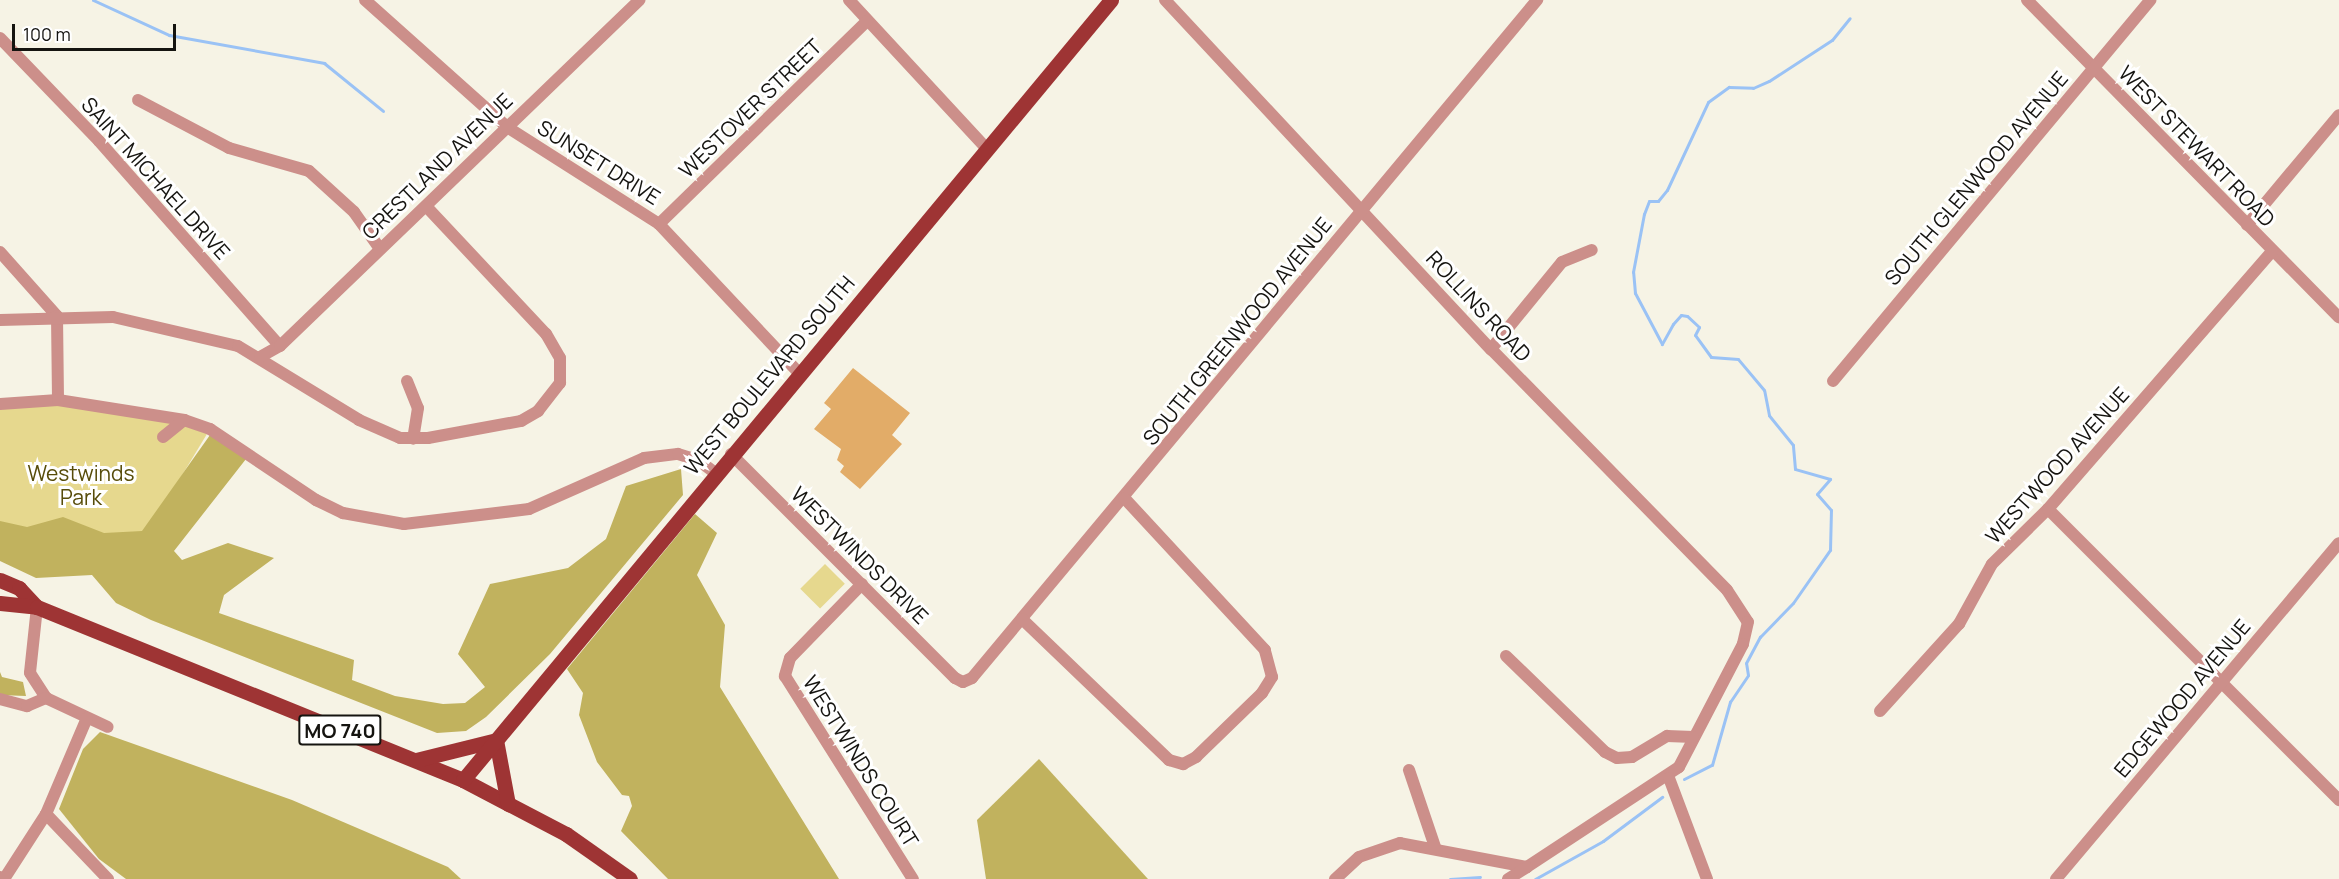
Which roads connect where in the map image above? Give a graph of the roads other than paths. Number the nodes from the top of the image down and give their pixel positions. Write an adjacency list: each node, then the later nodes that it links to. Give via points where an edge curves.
1 (364, 0): 14 (street, SUNSET DRIVE)
2 (639, 0): 14 (street, CRESTLAND AVENUE)
3 (849, 0): 9 (street)
4 (1111, 0): 15 (main road, WEST BOULEVARD SOUTH)
5 (1165, 0): 17 (street, ROLLINS ROAD)
6 (1537, 0): 17 (street, SOUTH GREENWOOD AVENUE)
7 (2027, 0): 11 (street, WEST STEWART ROAD)
8 (2150, 0): 11 (street, SOUTH GLENWOOD AVENUE)
9 (867, 21): 15 (street); 18 (street, WESTOVER STREET)
10 (0, 38): 27 (street, SAINT MICHAEL DRIVE, via 99,141)
11 (2093, 68): 19 (street, WEST STEWART ROAD); 32 (street, SOUTH GLENWOOD AVENUE)
12 (138, 100): 20 (street, via 229,148 309,171 354,212)
13 (2339, 115): 19 (street)
14 (507, 127): 16 (street, CRESTLAND AVENUE); 18 (street, SUNSET DRIVE)
15 (985, 147): 30 (main road, WEST BOULEVARD SOUTH)
16 (426, 206): 20 (street, CRESTLAND AVENUE); 37 (street, via 546,334 562,371 554,393 521,421)
17 (1361, 210): 28 (street, ROLLINS ROAD); 40 (street, SOUTH GREENWOOD AVENUE, via 1181,423)
18 (659, 224): 30 (street, SUNSET DRIVE)
19 (2247, 225): 22 (street, WEST STEWART ROAD)
20 (380, 249): 27 (street, CRESTLAND AVENUE)
21 (1592, 250): 28 (street, via 1562,262)
22 (2272, 251): 25 (street, WEST STEWART ROAD); 41 (street, WESTWOOD AVENUE)
23 (0, 252): 24 (street)
24 (57, 316): 26 (street); 29 (street, via 113,317 238,346); 33 (street)
25 (2339, 318)
26 (0, 320)
27 (280, 346): 29 (street, CRESTLAND AVENUE)
28 (1491, 349): 56 (street, ROLLINS ROAD, via 1740,605 1748,622 1743,644)
29 (260, 357): 37 (street, via 384,434)
30 (798, 372): 38 (main road, WEST BOULEVARD SOUTH)
31 (407, 381): 37 (street, via 417,408)
32 (1833, 381)
33 (58, 400): 34 (street); 35 (street)
34 (0, 404)
35 (184, 420): 36 (street); 39 (street, via 210,429 334,509 404,524 529,509 644,458 678,454 698,460)
36 (163, 437)
37 (412, 439)
38 (730, 454): 39 (main road, WEST BOULEVARD SOUTH); 44 (street, WESTWINDS DRIVE)
39 (715, 473): 57 (main road, WEST BOULEVARD SOUTH)
40 (1125, 498): 47 (street, SOUTH GREENWOOD AVENUE); 47 (street, via 1265,650 1272,677 1262,693 1196,757 1183,764 1169,760)
41 (2048, 509): 49 (street); 53 (street, WESTWOOD AVENUE, via 1992,564 1959,624)
42 (2339, 543): 49 (street, EDGEWOOD AVENUE)
43 (0, 580): 46 (main road, MO 740, via 19,588)
44 (862, 584): 50 (street, WESTWINDS DRIVE); 70 (street, WESTWINDS COURT, via 790,658 784,676)
45 (0, 603): 46 (main road, MO 740)
46 (37, 607): 51 (street, via 30,673); 58 (main road, MO 740)
47 (1022, 619): 50 (street, SOUTH GREENWOOD AVENUE)
48 (1506, 656): 56 (street, via 1605,752 1617,758 1632,757 1667,736)
49 (2223, 681): 62 (street); 74 (street, EDGEWOOD AVENUE)
50 (963, 682)
51 (46, 698): 52 (street, via 27,706); 54 (street)
52 (0, 699)
53 (1880, 711)
54 (87, 718): 55 (street); 64 (street)
55 (108, 727)
56 (1694, 737): 60 (street)
57 (496, 740): 58 (main road); 61 (main road, WEST BOULEVARD SOUTH); 63 (main road)
58 (416, 760): 61 (main road, MO 740)
59 (1409, 770): 65 (street)
60 (1669, 778): 66 (street); 73 (street)
61 (463, 780): 63 (main road, MO 740)
62 (2339, 800)
63 (508, 804): 69 (main road, MO 740, via 566,834)
64 (46, 814): 67 (street); 68 (street)
65 (1435, 847): 66 (street); 71 (street, via 1400,843 1379,847 1359,857)
66 (1527, 867): 72 (street)
67 (2, 878)
68 (108, 879)
69 (630, 879)
70 (913, 879)
71 (1335, 879)
72 (1508, 879)
73 (1707, 879)
74 (2055, 879)

